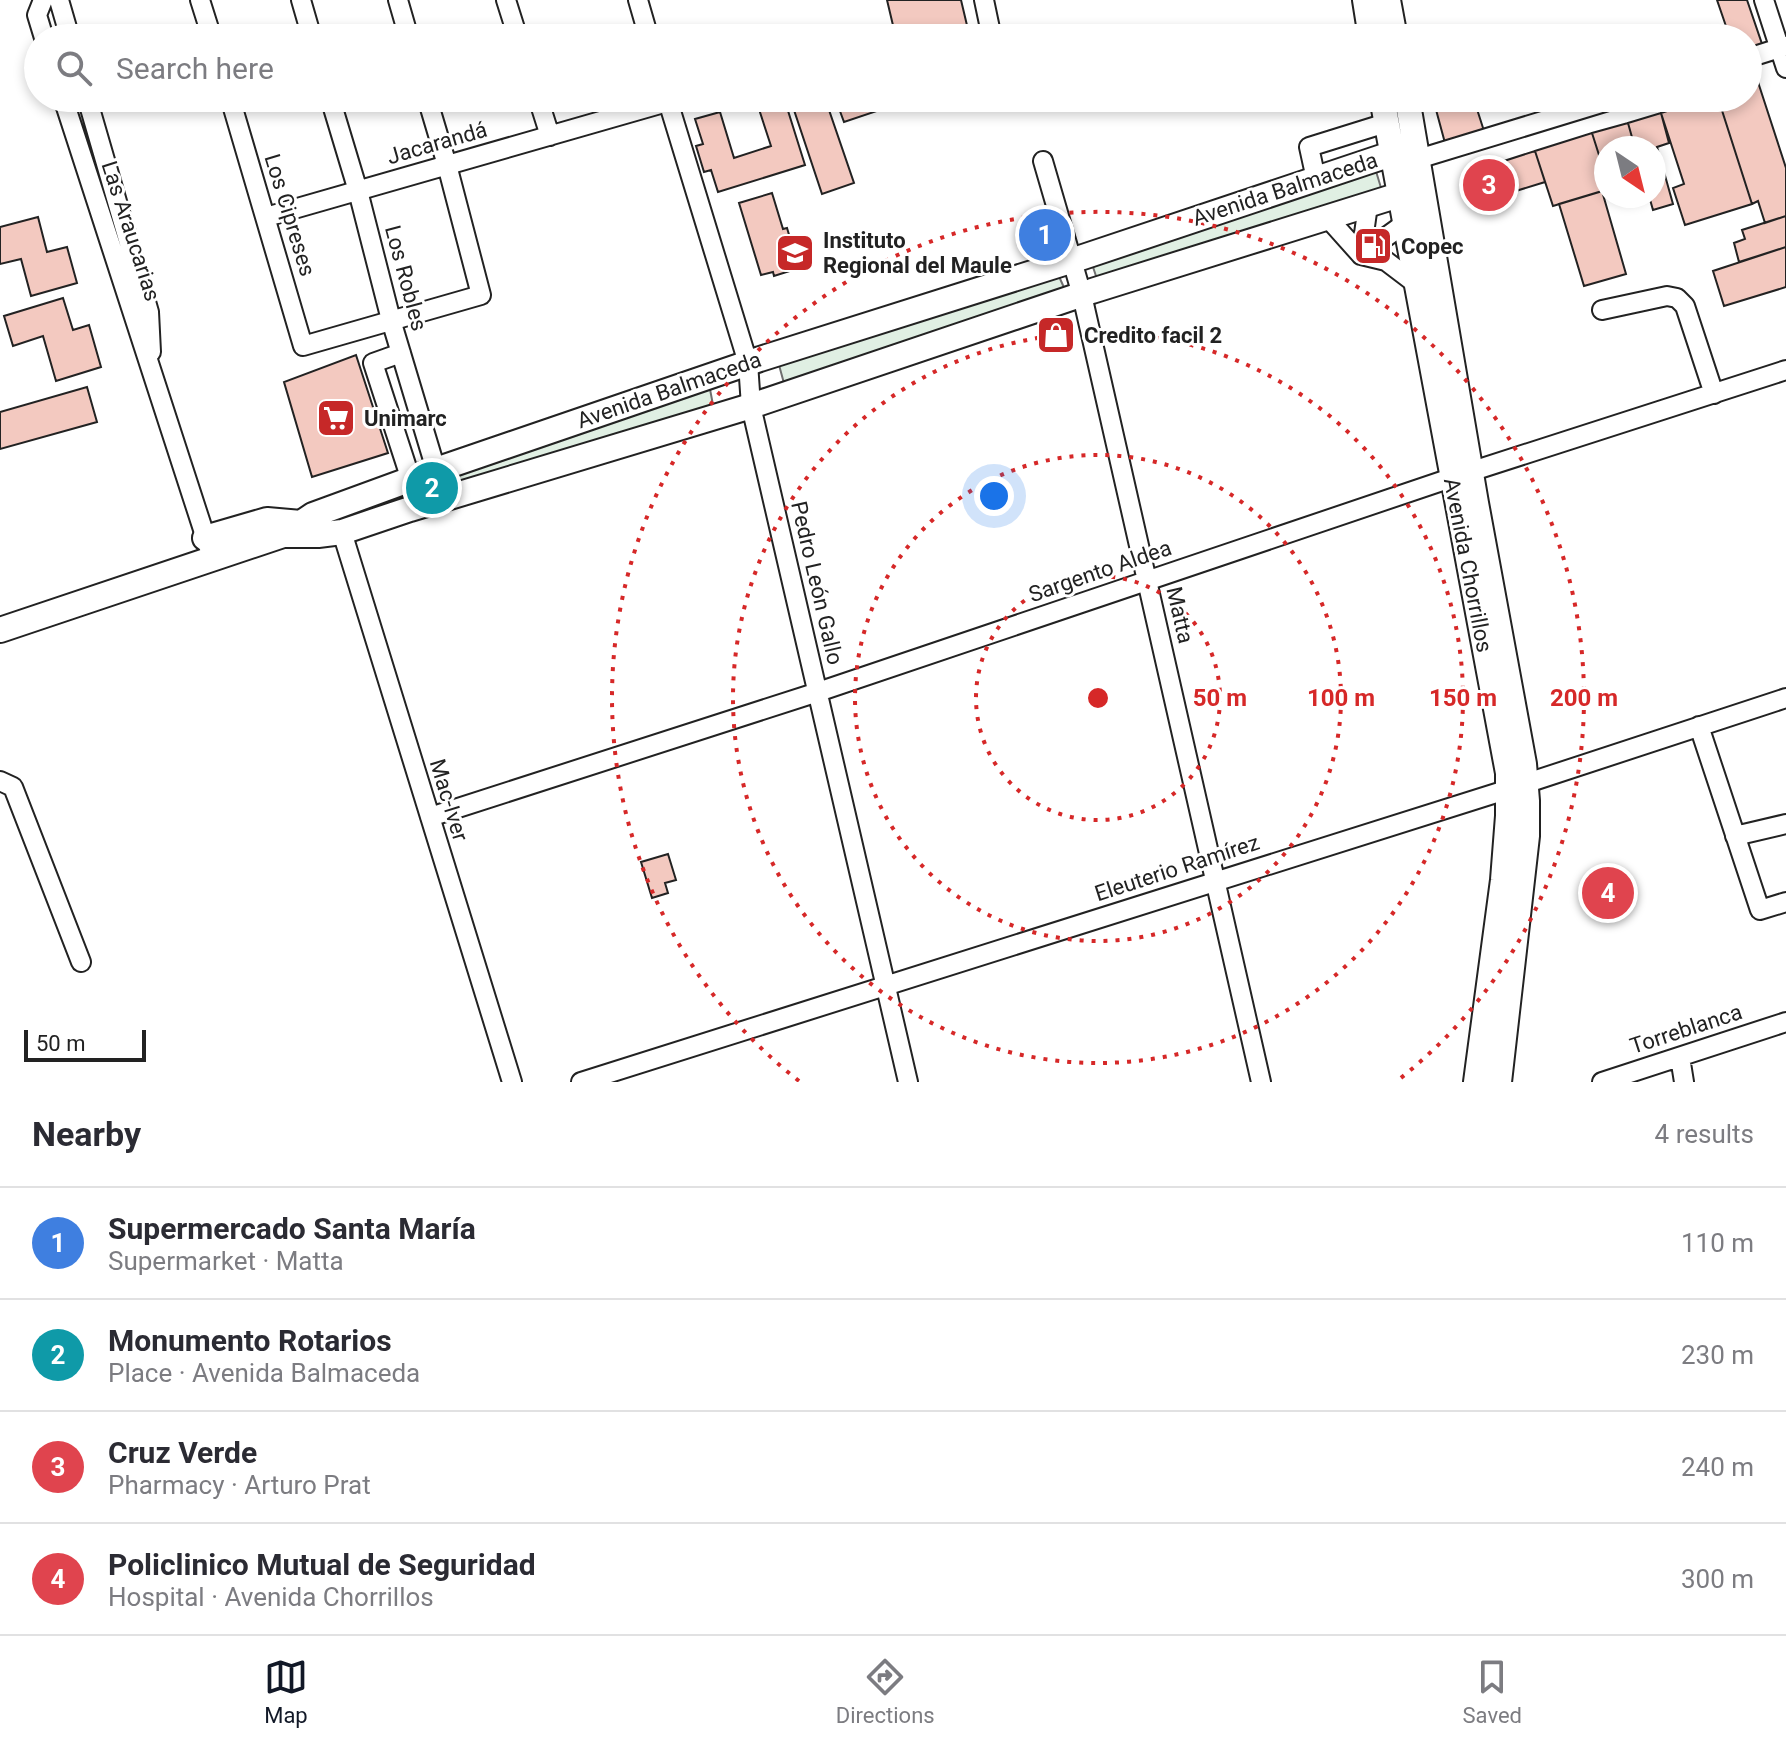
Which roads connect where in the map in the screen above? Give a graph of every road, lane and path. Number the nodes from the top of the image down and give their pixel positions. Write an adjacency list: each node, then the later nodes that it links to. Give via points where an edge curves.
1 (43, 0): 12 (street)
2 (59, 0): 13 (street)
3 (200, 0): 14 (street)
4 (301, 0): 15 (street)
5 (398, 0): 16 (street)
6 (506, 0): 17 (street)
7 (638, 0): 18 (street)
8 (984, 0): 19 (street)
9 (1365, 0): 20 (main road)
10 (1388, 0): 21 (main road)
11 (1764, 0): 22 (street)
12 (40, 24)
13 (66, 24)
14 (208, 24)
15 (308, 24)
16 (405, 24)
17 (514, 24)
18 (645, 24)
19 (989, 24)
20 (1369, 24)
21 (1392, 24)
22 (1783, 47): 23 (street); 24 (street)
23 (1762, 54)
24 (1786, 68)
25 (67, 112): 58 (street, Las Araucarias)
26 (91, 112): 58 (street, Las Araucarias, via 149,312)
27 (234, 112): 46 (street, Los Cipreses)
28 (334, 112): 43 (street, Los Robles)
29 (431, 112): 41 (street)
30 (542, 112): 37 (street)
31 (629, 112): 37 (street, Jacarandá)
32 (676, 112): 56 (street, Pedro León Gallo)
33 (1384, 112): 36 (main road, Avenida Chorrillos)
34 (1410, 112): 39 (main road, Avenida Chorrillos)
35 (1572, 112): 39 (street)
36 (1386, 123): 38 (main road, Avenida Chorrillos); 42 (street, via 1309,147)
37 (550, 136): 41 (street, Jacarandá)
38 (1391, 154): 39 (main road, Avenida Balmaceda); 42 (main road, Avenida Balmaceda); 44 (main road, Avenida Chorrillos)
39 (1418, 159): 44 (main road, Avenida Balmaceda); 62 (main road, Avenida Chorrillos)
40 (1043, 161): 50 (street, Matta)
41 (447, 165): 43 (street, Jacarandá); 54 (street, via 481,295)
42 (1316, 179): 47 (main road); 50 (main road, Avenida Balmaceda)
43 (358, 191): 46 (street, Jacarandá); 54 (street, Los Robles)
44 (1399, 195): 45 (main road, Avenida Balmaceda); 48 (main road, Avenida Chorrillos)
45 (1368, 205): 47 (main road, Avenida Balmaceda); 49 (street)
46 (266, 217): 54 (street, Los Cipreses, via 303,346)
47 (1327, 217): 49 (street); 52 (main road, Avenida Balmaceda)
48 (1404, 224): 49 (street); 51 (main road, Avenida Chorrillos)
49 (1361, 255): 51 (street, via 1386,261)
50 (1072, 260): 52 (street, Matta); 56 (main road, Avenida Balmaceda)
51 (1415, 283): 62 (main road, Avenida Chorrillos)
52 (1082, 295): 60 (main road, Avenida Balmaceda); 67 (street, Matta)
53 (1602, 310): 59 (street, via 1677,298 1685,306)
54 (391, 320): 55 (street, Los Robles)
55 (401, 353): 61 (street, Los Robles); 63 (street, via 373,363)
56 (748, 363): 60 (street, Pedro León Gallo); 61 (main road, Avenida Balmaceda)
57 (1786, 370): 59 (street, Sargento Aldea)
58 (153, 379): 66 (street, Las Araucarias)
59 (1714, 394): 62 (street, Sargento Aldea)
60 (751, 406): 65 (main road, Avenida Balmaceda); 69 (street, Pedro León Gallo)
61 (436, 470): 63 (main road, Avenida Balmaceda)
62 (1461, 475): 67 (street, Sargento Aldea); 73 (main road, Avenida Chorrillos, via 1521,743)
63 (411, 480): 64 (main road, Avenida Balmaceda, via 313,515)
64 (292, 529): 65 (main road, Avenida Balmaceda, via 318,535); 66 (main road, Avenida Balmaceda)
65 (342, 532): 74 (street, Mac-Iver)
66 (209, 548): 68 (main road, Avenida Balmaceda)
67 (1147, 581): 69 (street, Sargento Aldea); 77 (street, Matta)
68 (0, 630)
69 (818, 692): 74 (street, Sargento Aldea); 80 (street, Pedro León Gallo)
70 (1786, 698): 71 (street, Eleuterio Ramírez)
71 (1699, 726): 73 (street, Eleuterio Ramírez); 76 (street)
72 (0, 781): 79 (street, via 13,787)
73 (1517, 786): 77 (street, Eleuterio Ramírez); 87 (main road, Avenida Chorrillos, via 1508,816); 88 (main road, Avenida Chorrillos, via 1528,819 1526,852)
74 (430, 817): 83 (street, Mac-Iver)
75 (1786, 824): 76 (street)
76 (1735, 836): 78 (street, via 1760,910)
77 (1216, 881): 80 (street, Eleuterio Ramírez); 86 (street, Matta)
78 (1786, 902)
79 (81, 962)
80 (886, 986): 84 (street, Eleuterio Ramírez); 85 (street, Pedro León Gallo)
81 (1786, 1022): 82 (street, Torreblanca)
82 (1680, 1057): 89 (street, Torreblanca); 90 (street)
83 (512, 1082)
84 (581, 1082)
85 (908, 1082)
86 (1261, 1082)
87 (1476, 1082)
88 (1499, 1082)
89 (1602, 1082)
90 (1684, 1082)

